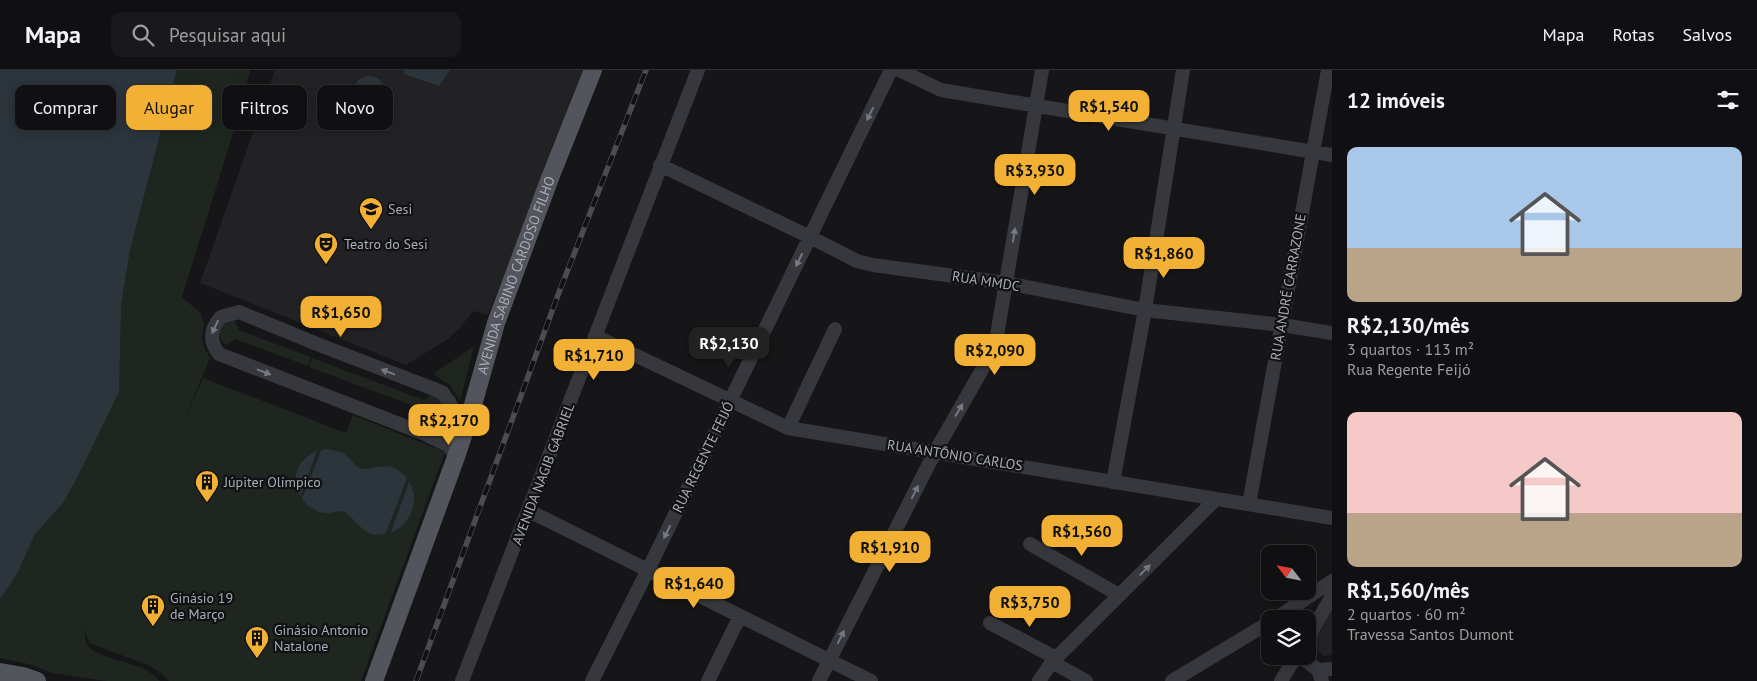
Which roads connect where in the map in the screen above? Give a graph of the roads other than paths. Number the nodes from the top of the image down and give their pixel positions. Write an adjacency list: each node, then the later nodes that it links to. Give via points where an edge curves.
1 (593, 70): 22 (main road, AVENIDA SABINO CARDOSO FILHO, via 496,323)
2 (698, 70): 12 (street, AVENIDA NAGIB GABRIEL)
3 (891, 70): 13 (street, RUA REGENTE FEIJÓ, one-way to 13)
4 (899, 70): 8 (street, via 941,90)
5 (1042, 70): 8 (street)
6 (1183, 70): 9 (street)
7 (1328, 70): 10 (street, RUA ANDRÉ CARRAZONE)
8 (1036, 105): 9 (street); 14 (street, one-way to 8)
9 (1173, 128): 10 (street); 15 (street)
10 (1313, 152): 11 (street); 16 (street, RUA ANDRÉ CARRAZONE)
11 (1332, 155)
12 (660, 164): 13 (street, RUA MMDC); 19 (street, AVENIDA NAGIB GABRIEL)
13 (810, 237): 14 (street, RUA MMDC, via 857,261 873,265); 21 (street, RUA REGENTE FEIJÓ, one-way to 21)
14 (1006, 283): 15 (street, RUA MMDC); 25 (street, one-way to 14, via 995,347)
15 (1145, 310): 16 (street, RUA MMDC); 27 (street)
16 (1282, 325): 18 (street, RUA MMDC); 29 (street, RUA ANDRÉ CARRAZONE)
17 (835, 329): 23 (street)
18 (1332, 333)
19 (595, 336): 21 (street, RUA ANTÔNIO CARLOS); 30 (street, AVENIDA NAGIB GABRIEL)
20 (448, 400): 22 (street, via 455,412); 24 (street, via 451,410 447,420); 24 (street, one-way to 24, via 434,389 239,312 221,317 212,330 211,339 218,354)
21 (730, 401): 23 (street, RUA ANTÔNIO CARLOS); 33 (street, RUA REGENTE FEIJÓ, one-way to 33)
22 (469, 419): 24 (street, via 442,433); 26 (main road, AVENIDA SABINO CARDOSO FILHO)
23 (788, 428): 25 (street, RUA ANTÔNIO CARLOS)
24 (426, 434): 26 (street, via 449,446)
25 (935, 452): 27 (street, RUA ANTÔNIO CARLOS); 44 (street, one-way to 25)
26 (456, 457): 51 (main road, AVENIDA SABINO CARDOSO FILHO)
27 (1113, 482): 28 (street, RUA ANTÔNIO CARLOS)
28 (1216, 499): 29 (street, RUA ANTÔNIO CARLOS); 35 (street, one-way to 28)
29 (1249, 504): 31 (street, RUA ANTÔNIO CARLOS)
30 (529, 511): 33 (street); 52 (street, AVENIDA NAGIB GABRIEL)
31 (1332, 518)
32 (1030, 544): 35 (street)
33 (648, 570): 39 (street); 53 (street, RUA REGENTE FEIJÓ)
34 (1332, 581): 37 (street)
35 (1119, 595): 45 (street)
36 (1332, 596): 40 (street)
37 (1296, 606): 38 (street); 40 (street)
38 (1290, 610)
39 (740, 616): 44 (street); 54 (street)
40 (1319, 618): 42 (street)
41 (990, 623): 45 (street)
42 (1316, 623)
43 (1261, 627): 59 (street)
44 (830, 660): 55 (street); 56 (street)
45 (1054, 660): 57 (street); 58 (street)
46 (1291, 665): 60 (street)
47 (1313, 665): 49 (street)
48 (0, 672): 50 (main road)
49 (1324, 673)
50 (37, 681)
51 (374, 681)
52 (463, 681)
53 (592, 681)
54 (708, 681)
55 (819, 681)
56 (871, 681)
57 (1039, 681)
58 (1086, 681)
59 (1172, 681)
60 (1281, 681)

